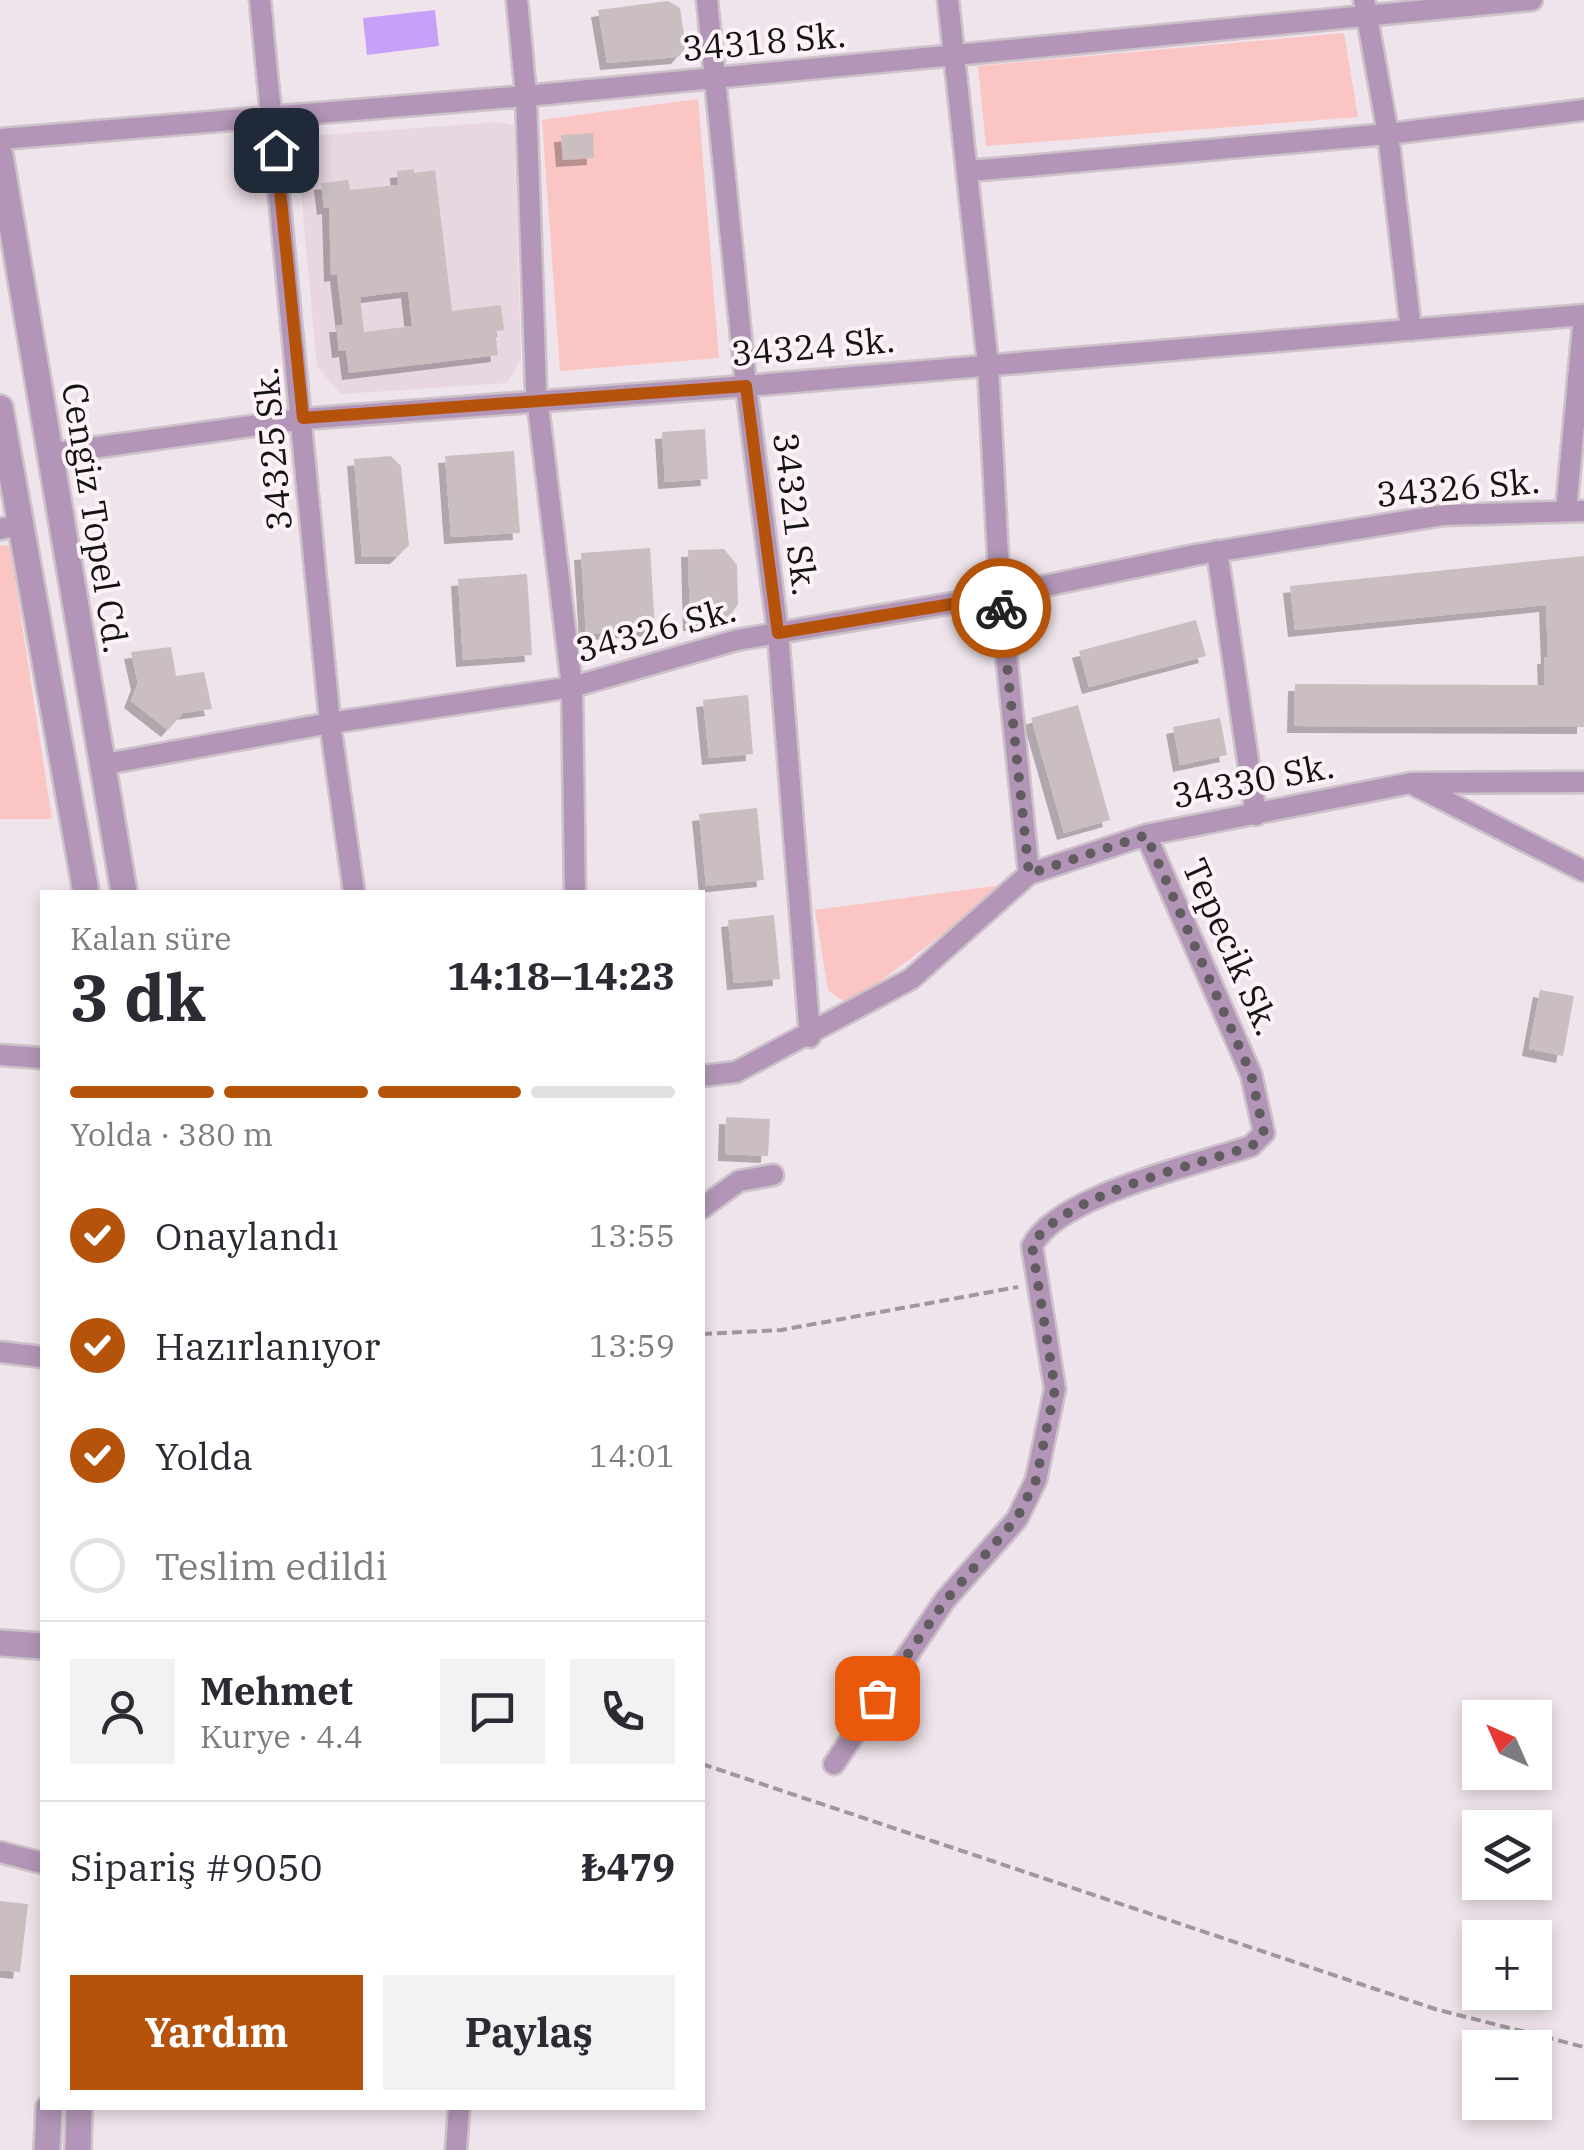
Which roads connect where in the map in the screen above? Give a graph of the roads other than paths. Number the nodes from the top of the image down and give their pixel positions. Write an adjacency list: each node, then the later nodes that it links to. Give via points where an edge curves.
1 (260, 0): 11 (street, 34325 Sk.)
2 (517, 0): 9 (street)
3 (707, 0): 8 (street, 34321 Sk.)
4 (948, 0): 7 (street)
5 (1532, 0): 6 (street, 34318 Sk.)
6 (1366, 9): 7 (street, 34318 Sk.); 12 (street)
7 (955, 57): 8 (street, 34318 Sk.); 15 (street)
8 (714, 79): 9 (street, 34318 Sk.); 19 (street, 34321 Sk.)
9 (526, 96): 11 (street, 34318 Sk.); 20 (street)
10 (1584, 110): 12 (street)
11 (272, 116): 13 (street, 34318 Sk.); 22 (street, 34325 Sk.)
12 (1388, 134): 15 (street); 17 (street)
13 (0, 139)
14 (0, 155): 23 (street, Cengiz Topel Cd.)
15 (970, 171): 18 (street)
16 (1584, 315): 17 (street, 34324 Sk.); 24 (street)
17 (1411, 330): 18 (street, 34324 Sk.)
18 (988, 365): 19 (street, 34324 Sk.); 27 (street)
19 (746, 386): 20 (street, 34324 Sk.); 28 (street, 34321 Sk.)
20 (537, 398): 22 (street, 34324 Sk.); 29 (street)
21 (0, 408): 25 (street, Cengiz Topel Cd.)
22 (303, 418): 23 (street, 34324 Sk.); 30 (street, 34325 Sk.)
23 (48, 454): 31 (street, Cengiz Topel Cd.)
24 (1575, 511): 26 (street, 34326 Sk., via 1444,516)
25 (10, 527): 38 (street, Cengiz Topel Cd.)
26 (1218, 551): 27 (street, 34326 Sk.); 34 (street)
27 (1000, 596): 28 (street, 34326 Sk.); 37 (street)
28 (778, 633): 29 (street, 34326 Sk.); 42 (street, 34321 Sk.)
29 (572, 687): 30 (street, 34326 Sk.); 41 (street)
30 (330, 723): 31 (street, 34326 Sk.); 40 (street, 34325 Sk.)
31 (100, 765): 39 (street, Cengiz Topel Cd.)
32 (1584, 782): 33 (street, 34330 Sk.)
33 (1412, 784): 34 (street, 34330 Sk.); 36 (street)
34 (1256, 815): 35 (street, 34330 Sk.)
35 (1146, 835): 37 (street, 34330 Sk.); 52 (street, Tepecik Sk., via 1251,1074 1264,1133 1252,1146 1073,1206 1039,1232 1032,1246 1055,1389 1036,1480 1017,1518 946,1600)
36 (1584, 871)
37 (1029, 874): 42 (street, 34330 Sk., via 911,980)
38 (86, 890)
39 (124, 890)
40 (354, 890)
41 (575, 890)
42 (810, 1037): 45 (street, 34330 Sk., via 736,1072)
43 (0, 1055): 44 (street)
44 (40, 1058)
45 (705, 1076)
46 (773, 1175): 47 (street, via 739,1181)
47 (705, 1206)
48 (0, 1352): 49 (street)
49 (40, 1357)
50 (0, 1643): 51 (street)
51 (40, 1646)
52 (834, 1764)
53 (0, 1852): 54 (street)
54 (40, 1862)
55 (48, 2110): 58 (street)
56 (80, 2110): 59 (street)
57 (459, 2110): 60 (street)
58 (47, 2150)
59 (78, 2150)
60 (456, 2150)

